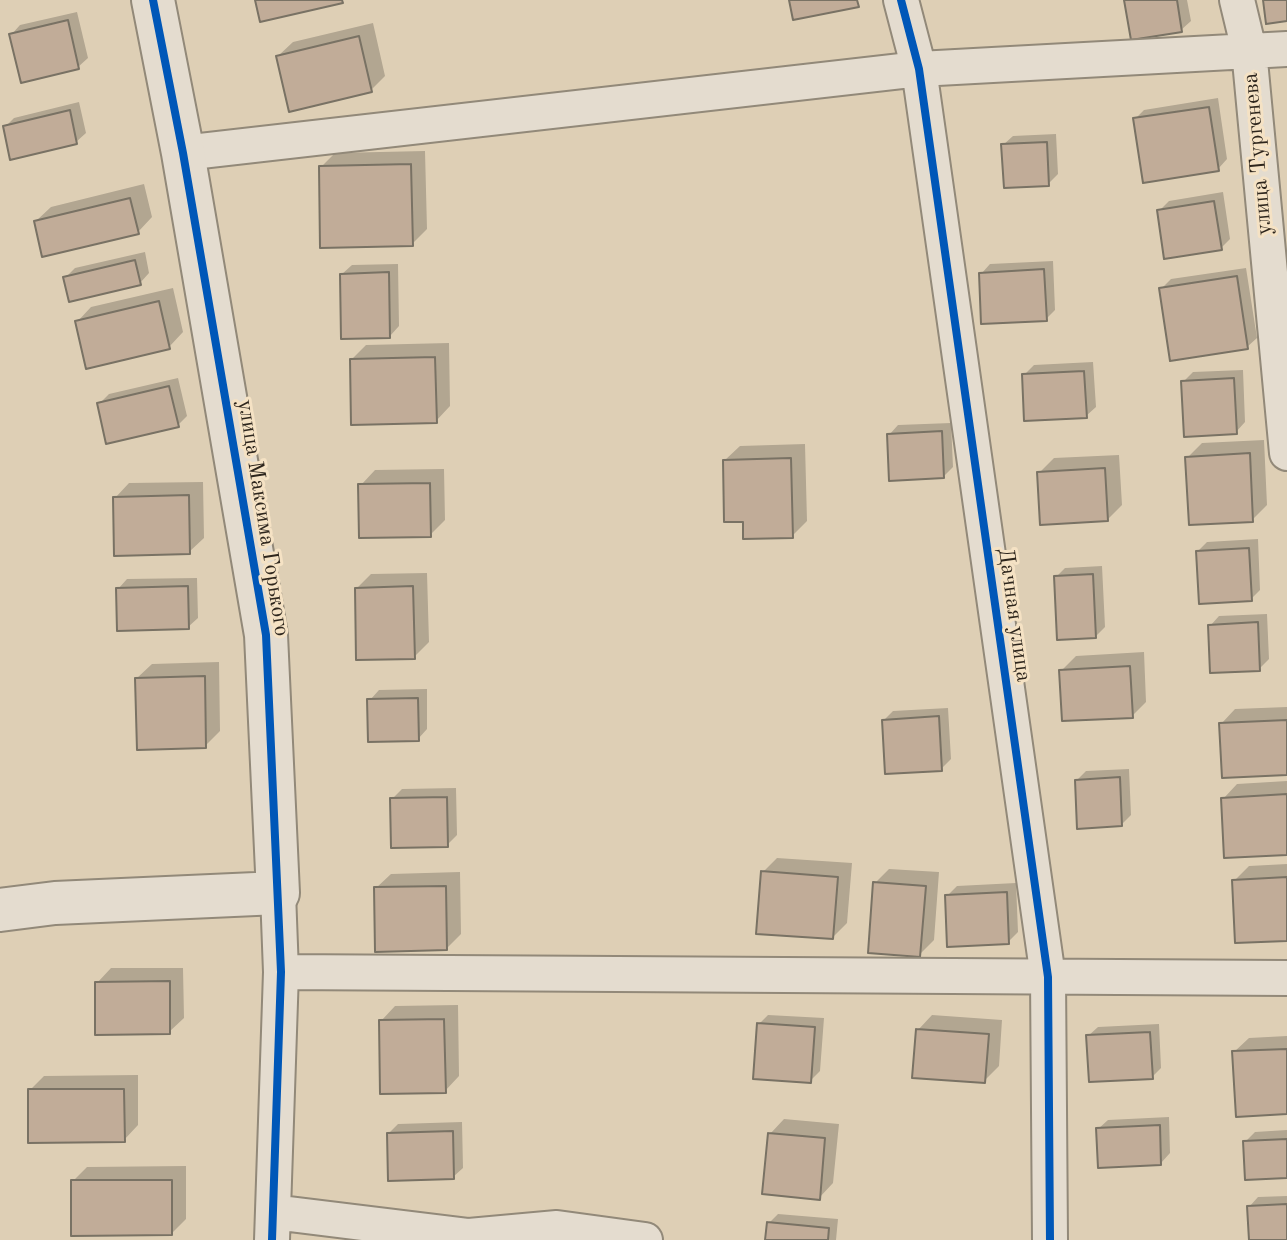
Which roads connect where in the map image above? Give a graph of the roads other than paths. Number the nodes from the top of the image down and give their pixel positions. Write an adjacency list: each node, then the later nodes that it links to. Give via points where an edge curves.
1 (153, 0): 7 (street, улица Максима Горького)
2 (901, 0): 6 (street, Дачная улица)
3 (1237, 0): 5 (street, улица Тургенева)
4 (1287, 49): 5 (street)
5 (1249, 50): 6 (street); 8 (street, улица Тургенева)
6 (919, 69): 7 (street); 12 (street, Дачная улица)
7 (183, 153): 9 (street, улица Максима Горького, via 266,635)
8 (1287, 453)
9 (278, 893): 10 (street); 11 (street, улица Максима Горького)
10 (0, 910)
11 (281, 972): 12 (street); 14 (street, улица Максима Горького)
12 (1048, 977): 13 (street); 16 (street, Дачная улица)
13 (1287, 978)
14 (272, 1226): 15 (street, via 469,1236 557,1228)
15 (645, 1240)
16 (1050, 1240)

